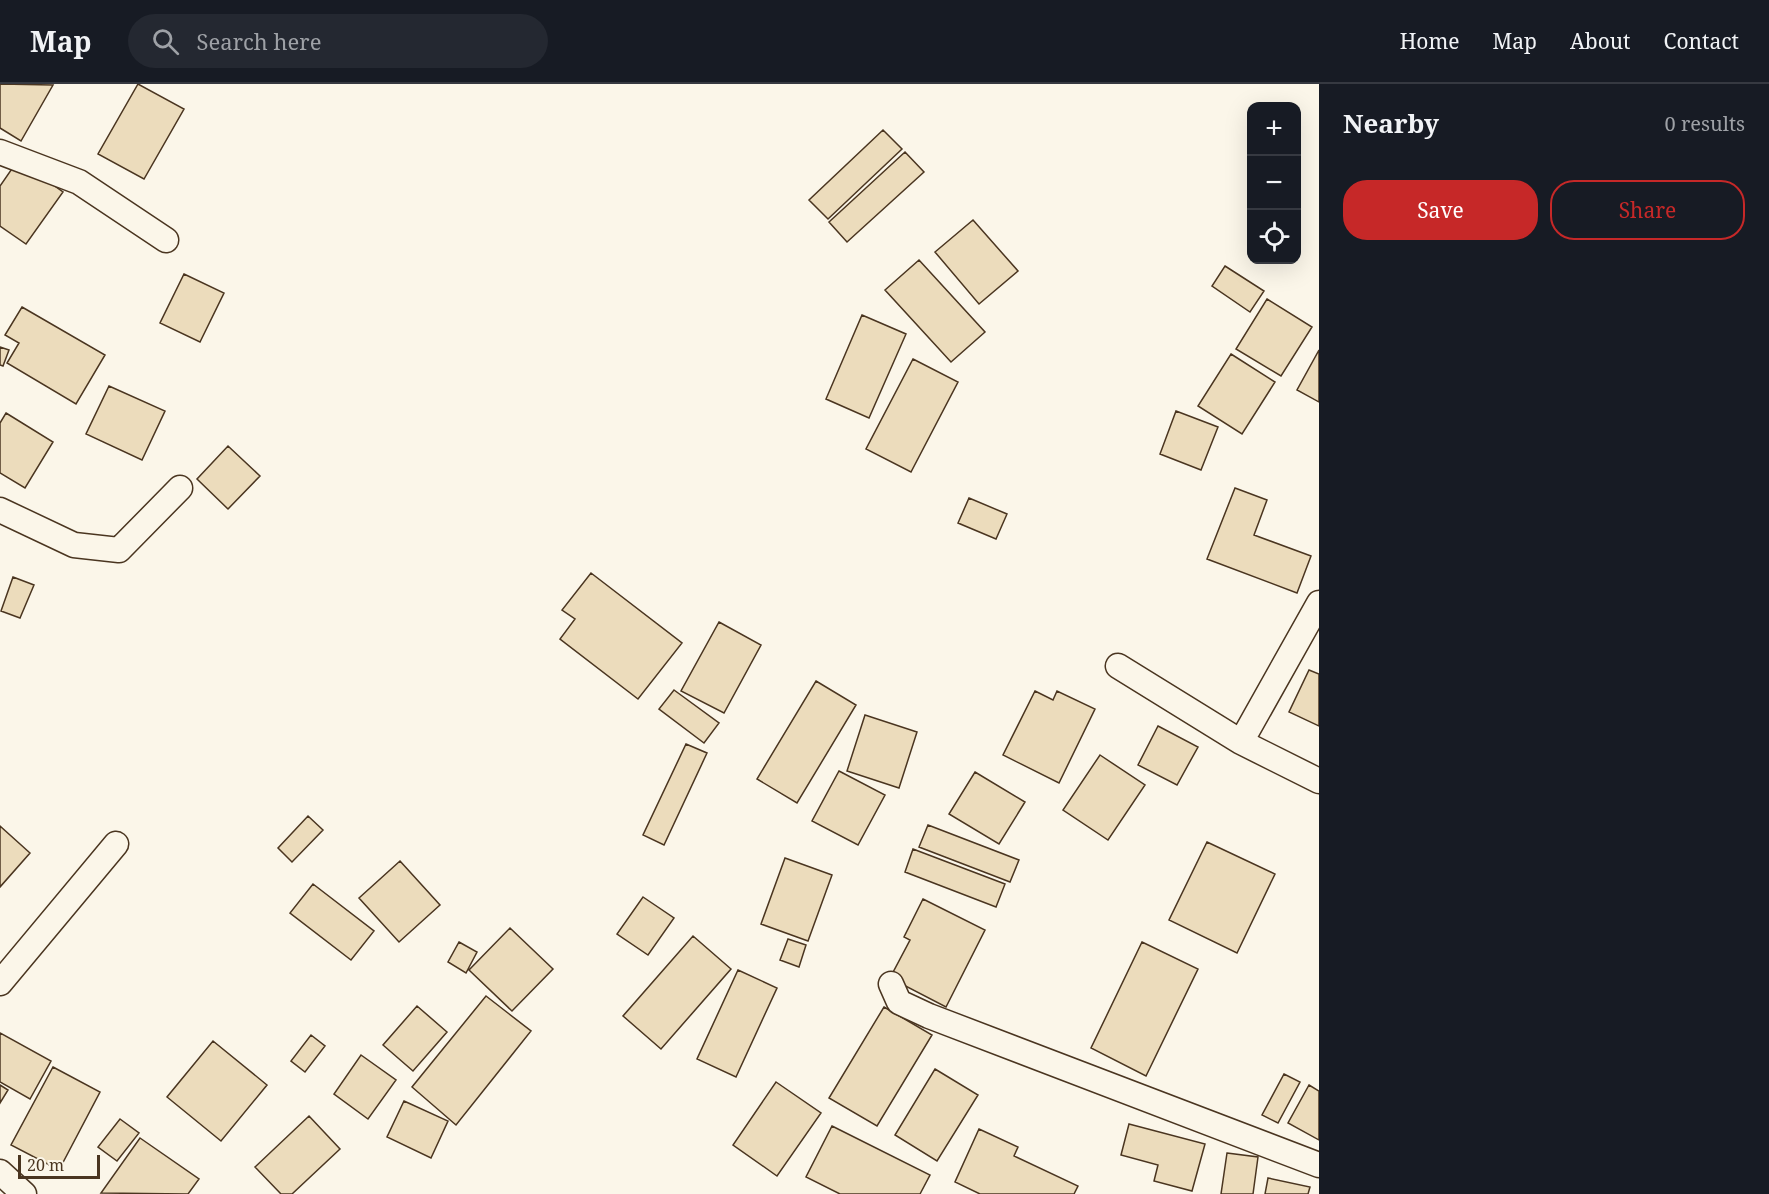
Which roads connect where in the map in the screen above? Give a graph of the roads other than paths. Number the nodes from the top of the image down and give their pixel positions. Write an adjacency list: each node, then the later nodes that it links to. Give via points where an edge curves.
1 (0, 152): 2 (street, via 80,182)
2 (166, 240)
3 (180, 488): 4 (street, via 119,550 75,545)
4 (0, 510)
5 (1319, 603): 7 (street)
6 (1118, 666): 7 (street)
7 (1241, 742): 8 (street)
8 (1319, 781)
9 (116, 844): 10 (street)
10 (0, 983)
11 (891, 984): 12 (street, via 899,1002 929,1016)
12 (1319, 1165)
13 (0, 1172): 14 (street)
14 (24, 1194)

